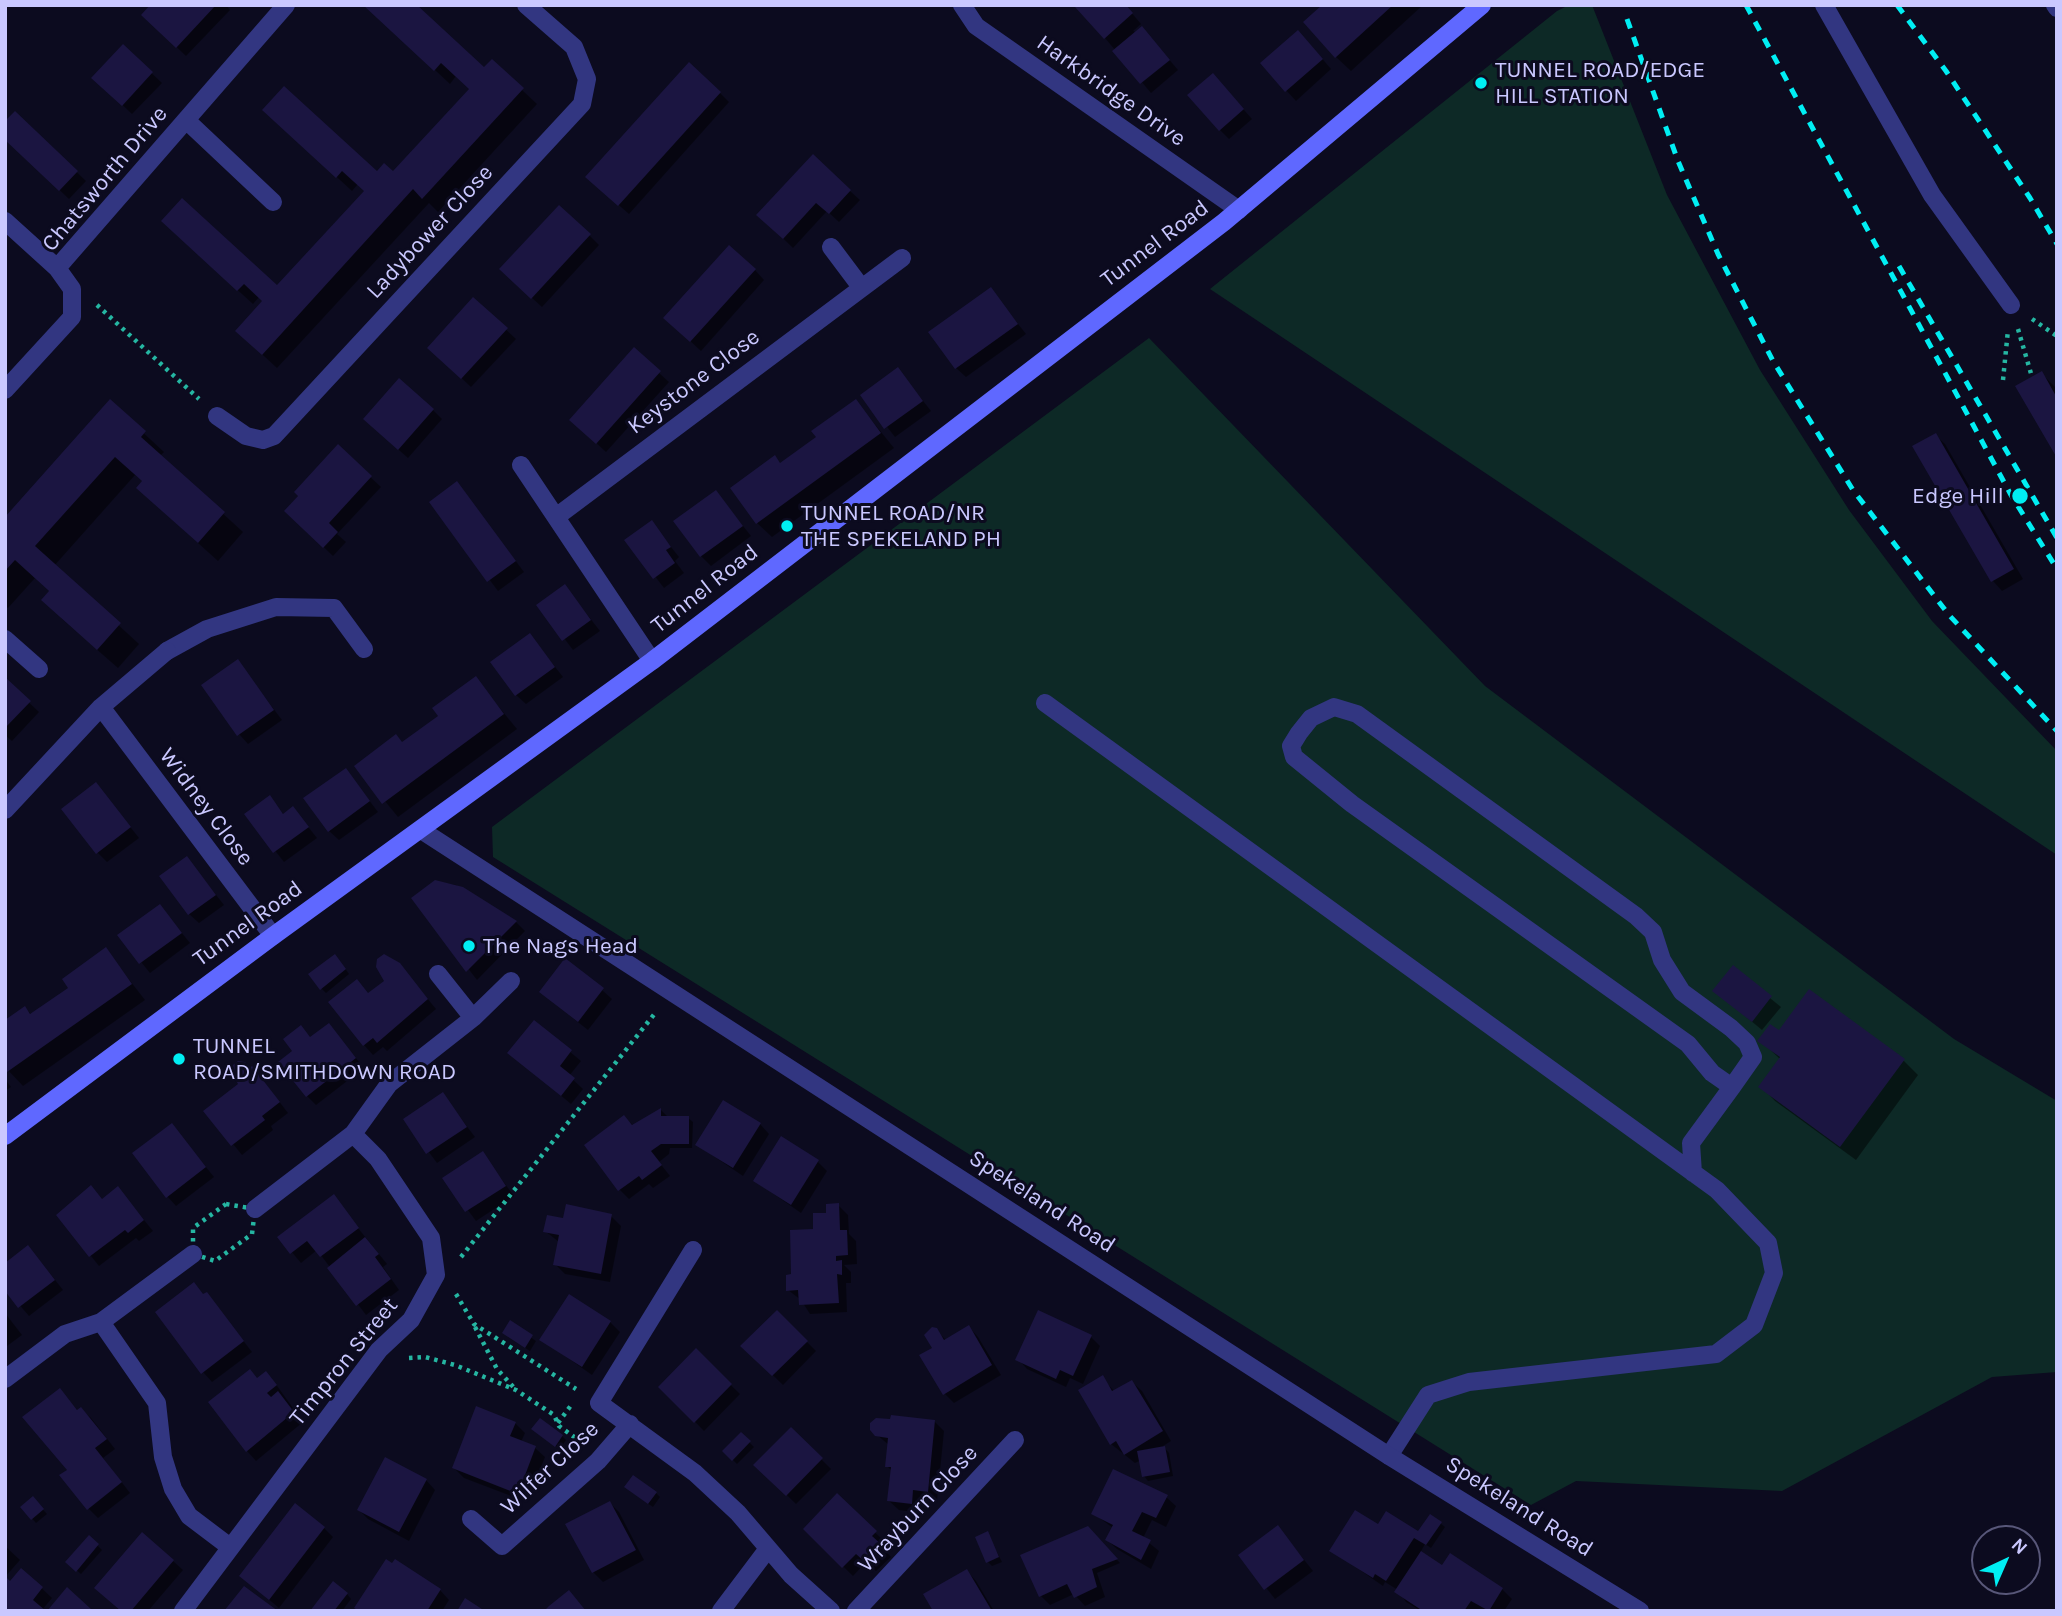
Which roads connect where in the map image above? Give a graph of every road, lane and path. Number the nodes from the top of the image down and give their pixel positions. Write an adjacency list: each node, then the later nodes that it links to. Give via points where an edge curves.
1 (286, 5): 6 (street, Chatsworth Drive)
2 (526, 5): 19 (street, Ladybower Close, via 574,47 587,79 582,104 274,436 263,440 246,436)
3 (962, 5): 8 (street, Harkbridge Drive, via 976,26)
4 (1482, 5): 8 (main road, Tunnel Road)
5 (1824, 5): 15 (street, via 1932,195)
6 (186, 120): 7 (street); 12 (street, Chatsworth Drive)
7 (273, 202)
8 (1240, 210): 24 (main road, Tunnel Road)
9 (5, 221): 12 (street)
10 (831, 247): 13 (street)
11 (902, 258): 13 (street, Keystone Close)
12 (57, 268): 14 (street, Chatsworth Drive)
13 (861, 287): 21 (street, Keystone Close)
14 (72, 289): 18 (street, via 72,317); 19 (path, via 102,309)
15 (2011, 305): 16 (path); 17 (path)
16 (2032, 377)
17 (2003, 380)
18 (5, 390)
19 (217, 416)
20 (521, 466): 21 (street)
21 (556, 517): 24 (street)
22 (5, 639): 25 (street)
23 (364, 649): 27 (street, via 334,608 276,607 207,629 167,651)
24 (652, 661): 29 (main road, Tunnel Road)
25 (39, 669)
26 (1045, 703): 38 (street)
27 (101, 706): 28 (street); 30 (street, Widney Close)
28 (5, 810)
29 (421, 830): 30 (main road, Tunnel Road); 33 (street, Spekeland Road)
30 (273, 936): 37 (main road, Tunnel Road)
31 (438, 974): 34 (street)
32 (511, 981): 34 (street)
33 (672, 991): 42 (path, via 457,1263); 53 (street, Spekeland Road)
34 (473, 1018): 36 (street, via 389,1084)
35 (1732, 1087): 35 (street, via 1712,1073 1688,1044 1580,970 1294,757 1291,746 1311,718 1334,706 1357,714 1636,916 1653,932 1662,960 1682,992 1747,1044 1753,1058); 38 (street, via 1691,1143)
36 (353, 1134): 39 (street); 42 (street, via 378,1159 430,1238)
37 (5, 1136)
38 (1693, 1172): 53 (street, via 1768,1243 1774,1273 1754,1325 1716,1354 1469,1382 1429,1395)
39 (255, 1209): 41 (path, via 252,1234 215,1261); 41 (path, via 226,1204 193,1228)
40 (693, 1250): 49 (street)
41 (193, 1254): 43 (street)
42 (435, 1269): 44 (path, via 450,1284); 45 (street, Timpron Street, via 419,1309)
43 (101, 1322): 46 (street, via 65,1334); 56 (street, via 157,1403 163,1457 178,1498 189,1516)
44 (474, 1324): 47 (path, via 497,1369); 48 (path)
45 (379, 1350): 47 (path, via 393,1359 425,1357 454,1365); 56 (street, Timpron Street)
46 (5, 1379)
47 (516, 1390): 50 (path, via 554,1415)
48 (580, 1392): 49 (path); 50 (path)
49 (599, 1403): 51 (street, Wilfer Close)
50 (558, 1423): 54 (path)
51 (630, 1424): 54 (street, Wilfer Close); 57 (street, Wilfer Close, via 695,1473 738,1513)
52 (1015, 1440): 61 (street, Wrayburn Close)
53 (1389, 1456): 62 (street, Spekeland Road)
54 (601, 1457): 55 (street, Wilfer Close, via 502,1546)
55 (471, 1519)
56 (230, 1547): 58 (street, Timpron Street)
57 (768, 1550): 59 (street); 60 (street, Wilfer Close)
58 (183, 1611)
59 (721, 1611)
60 (831, 1611)
61 (856, 1611)
62 (1640, 1611)

